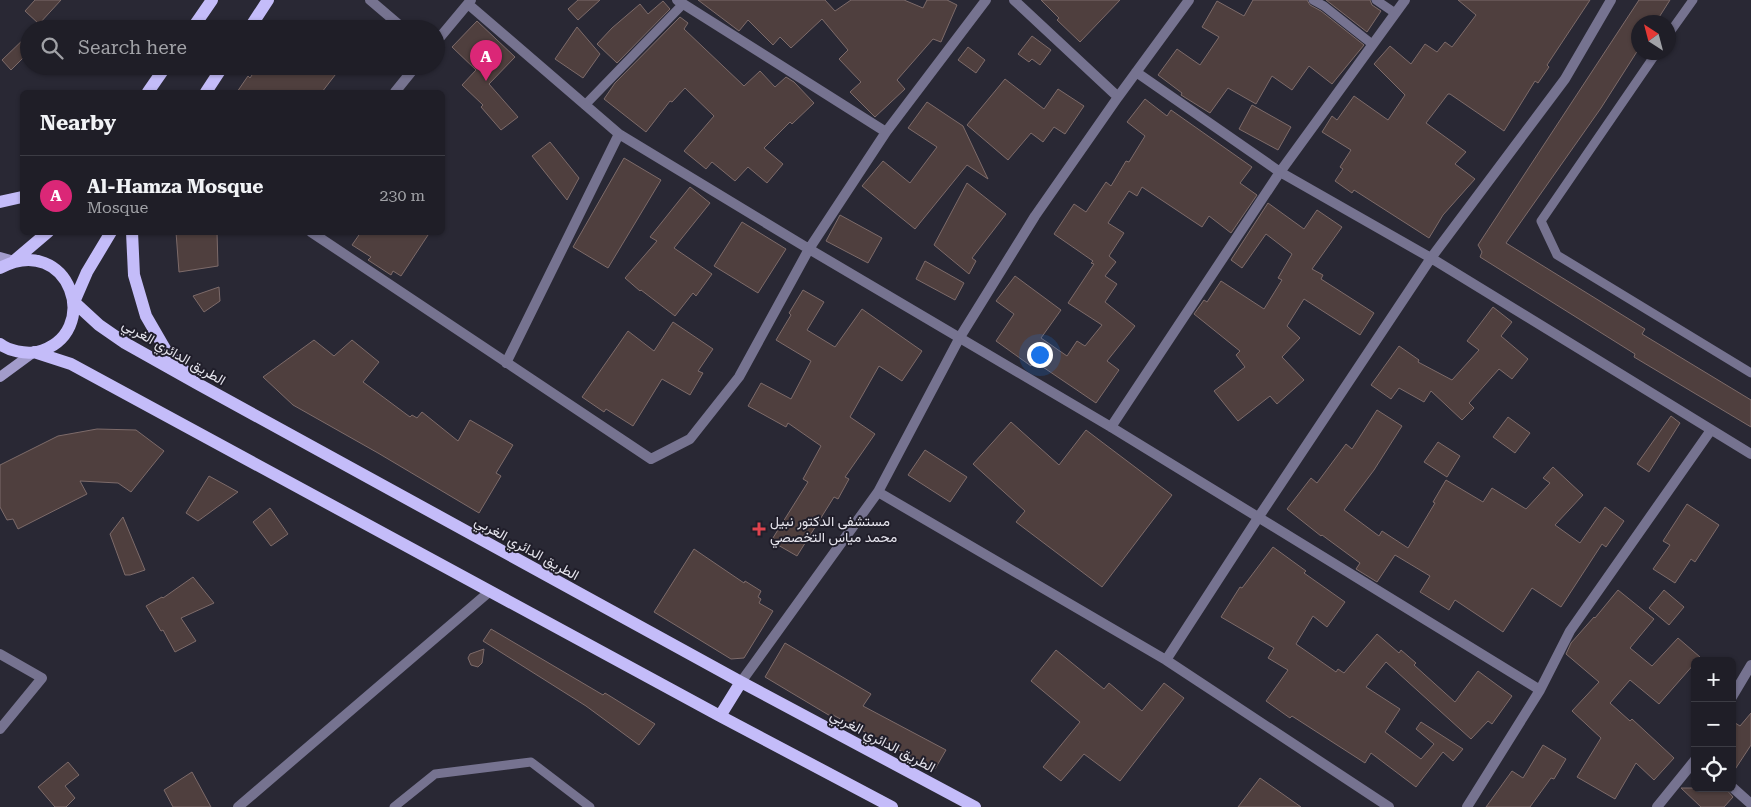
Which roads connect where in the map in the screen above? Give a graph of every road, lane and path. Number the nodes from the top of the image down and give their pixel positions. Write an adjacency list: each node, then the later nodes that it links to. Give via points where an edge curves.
1 (210, 0): 15 (main road)
2 (268, 0): 16 (main road)
3 (370, 0): 17 (street)
4 (986, 0): 31 (street)
5 (1014, 0): 29 (street)
6 (1189, 0): 22 (street)
7 (1312, 0): 20 (lane)
8 (1376, 0): 14 (lane)
9 (1404, 0): 14 (street)
10 (1611, 0): 42 (street, via 1565,79)
11 (1693, 0): 18 (lane)
12 (470, 2): 19 (street); 30 (street)
13 (686, 3): 30 (lane); 31 (street)
14 (1395, 13): 20 (street)
15 (198, 20)
16 (255, 20)
17 (393, 20)
18 (1676, 24)
19 (445, 31)
20 (1372, 44): 33 (street)
21 (1652, 60): 50 (lane, via 1541,221 1557,255)
22 (1136, 72): 29 (street); 33 (street)
23 (160, 75): 26 (main road)
24 (217, 75): 27 (main road)
25 (409, 75): 28 (street)
26 (149, 90)
27 (207, 90)
28 (397, 90)
29 (1118, 97): 46 (street, via 1035,216)
30 (585, 105): 32 (street)
31 (886, 132): 40 (street)
32 (620, 134): 40 (street); 49 (street)
33 (1280, 172): 42 (street); 53 (street)
34 (20, 197): 35 (main road)
35 (0, 202)
36 (44, 235): 43 (main road)
37 (109, 235): 45 (main road)
38 (132, 235): 52 (main road, via 134,275 146,316 168,354)
39 (315, 235): 49 (street)
40 (809, 249): 46 (street); 49 (street, via 739,377 690,439 651,459)
41 (0, 257): 43 (main road)
42 (1431, 258): 54 (street); 57 (street)
43 (14, 261): 44 (main road); 45 (main road, via 41,261 54,267 71,289)
44 (0, 268)
45 (74, 302): 48 (main road, via 68,330 48,348); 52 (main road, الطريق الدائري الغربي, via 125,343)
46 (960, 337): 53 (street); 56 (street)
47 (0, 344): 48 (main road, via 18,352)
48 (34, 352): 51 (main road); 58 (main road, via 71,364)
49 (506, 363)
50 (1751, 373)
51 (0, 377)
52 (198, 384): 62 (main road, الطريق الدائري الغربي)
53 (1111, 427): 57 (street)
54 (1711, 430): 55 (street); 63 (street, via 1570,631)
55 (1751, 454)
56 (878, 492): 60 (street); 62 (street)
57 (1258, 518): 60 (street); 63 (street)
58 (489, 592): 65 (main road); 70 (street)
59 (0, 654): 66 (street, via 42,678)
60 (1166, 660): 75 (street)
61 (1751, 665): 64 (street)
62 (741, 682): 65 (main road); 74 (main road, الطريق الدائري الغربي)
63 (1540, 690): 76 (street)
64 (1736, 690)
65 (720, 716): 73 (main road)
66 (0, 729)
67 (1691, 765): 77 (street)
68 (1736, 791): 69 (street)
69 (1751, 804)
70 (238, 807)
71 (394, 807): 72 (lane, via 435,774 531,762)
72 (590, 807)
73 (892, 807)
74 (974, 807)
75 (1389, 807)
76 (1467, 807)
77 (1657, 807)

